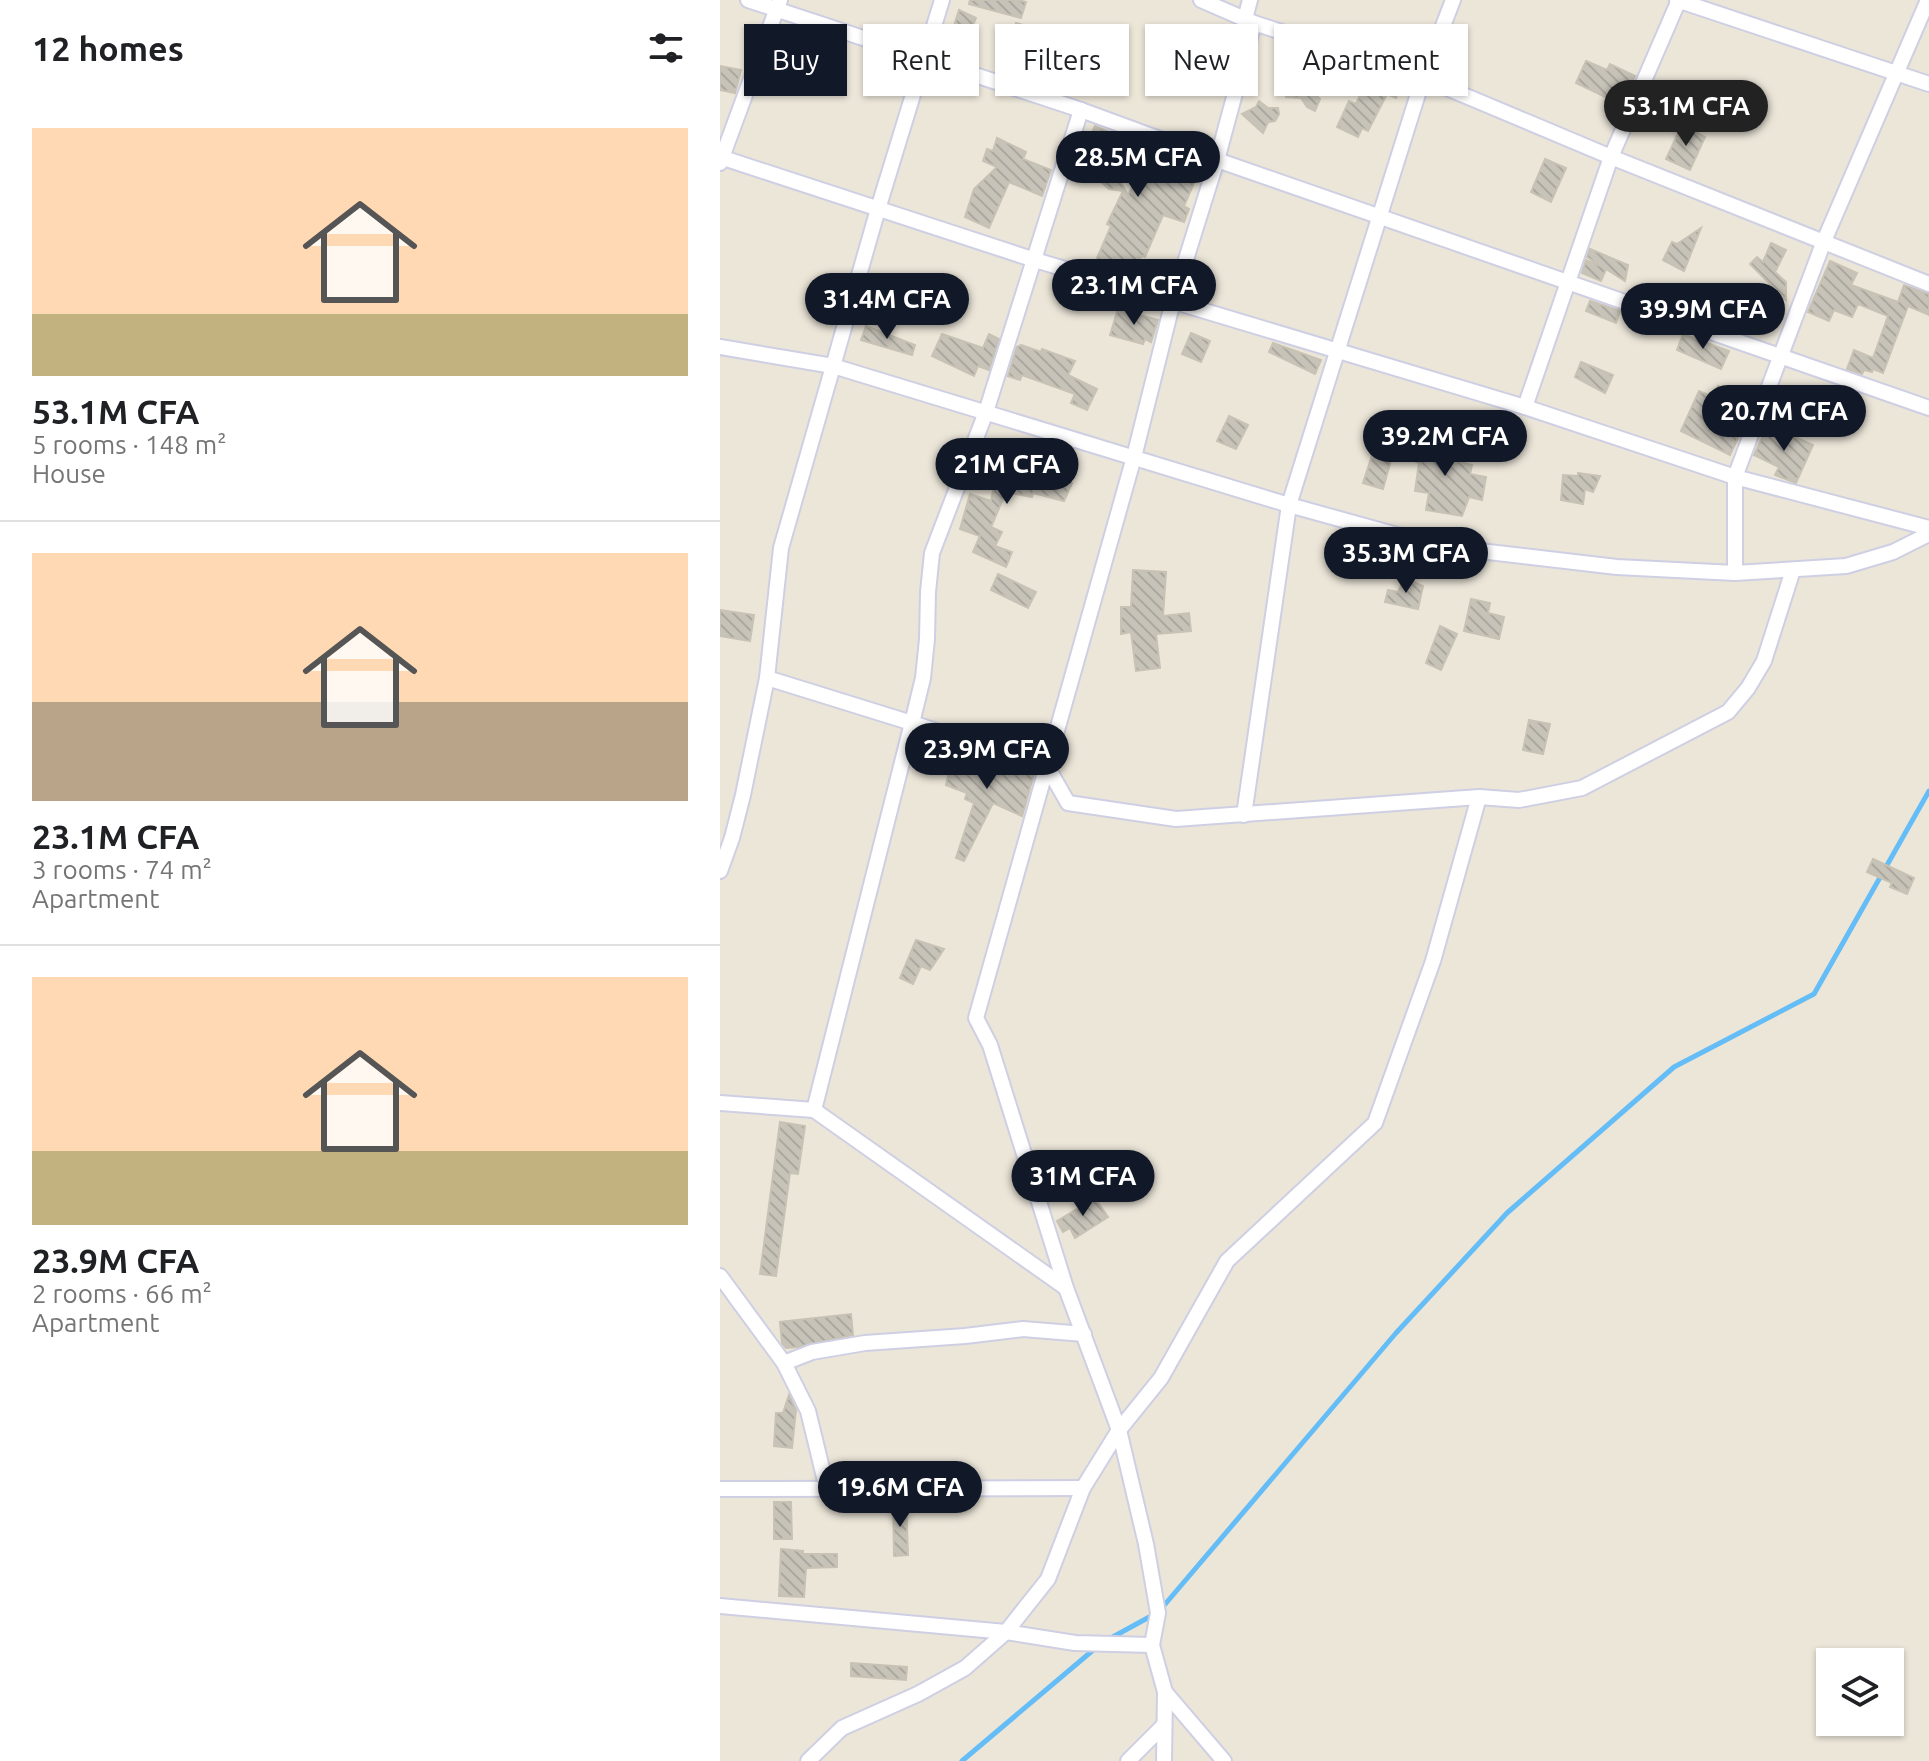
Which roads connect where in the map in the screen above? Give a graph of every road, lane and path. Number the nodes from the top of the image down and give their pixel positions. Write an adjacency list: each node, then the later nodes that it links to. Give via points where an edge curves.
1 (748, 0): 8 (street)
2 (942, 0): 10 (street)
3 (1201, 0): 9 (street)
4 (1250, 0): 9 (street)
5 (1453, 0): 11 (street)
6 (1678, 0): 14 (street); 21 (street)
7 (1928, 0): 14 (street)
8 (778, 5): 13 (street); 22 (street)
9 (1250, 21): 12 (street); 23 (street)
10 (934, 24)
11 (1444, 24)
12 (1274, 29)
13 (863, 37)
14 (1895, 71): 16 (street); 26 (street)
15 (979, 77): 20 (street)
16 (1929, 84)
17 (912, 96): 24 (street)
18 (1417, 96): 25 (street)
19 (1466, 96): 21 (street)
20 (1081, 110): 23 (street); 27 (street)
21 (1611, 157): 26 (street); 28 (street)
22 (721, 159): 24 (street)
23 (1217, 160): 25 (street); 30 (street)
24 (878, 209): 27 (street); 34 (street)
25 (1380, 216): 28 (street); 32 (street)
26 (1824, 241): 29 (street); 33 (street)
27 (1035, 260): 30 (street); 37 (street)
28 (1568, 282): 33 (street); 35 (street)
29 (1929, 284)
30 (1173, 301): 32 (street); 38 (street)
31 (720, 347): 34 (street)
32 (1337, 351): 35 (street); 40 (street)
33 (1780, 357): 36 (street); 39 (street)
34 (833, 366): 37 (street); 45 (street, via 781,548)
35 (1525, 407): 39 (street)
36 (1929, 408)
37 (986, 412): 38 (street); 46 (street, via 932,553 923,678)
38 (1134, 457): 40 (street); 47 (street)
39 (1735, 477): 41 (street); 44 (street)
40 (1289, 505): 44 (street, via 1437,546 1603,566); 49 (street)
41 (1929, 528)
42 (1929, 534): 43 (street, via 1846,566)
43 (1793, 570): 44 (street); 48 (street, via 1764,661 1728,712 1582,788 1519,800)
44 (1735, 573)
45 (767, 678): 46 (street); 50 (street, via 743,795)
46 (912, 723): 47 (street); 52 (street)
47 (1048, 768): 49 (street, via 1068,803 1176,819); 54 (street, via 976,1018 990,1045)
48 (1479, 797): 49 (street); 57 (street, via 1433,961 1375,1123 1227,1261 1161,1378)
49 (1244, 815)
50 (720, 871)
51 (720, 1103): 52 (street)
52 (814, 1110): 54 (street)
53 (720, 1276): 56 (street)
54 (1066, 1288): 55 (street)
55 (1084, 1334): 56 (street, via 1023,1329 865,1343); 57 (street)
56 (784, 1363): 60 (street, via 808,1411)
57 (1119, 1430): 58 (street); 63 (street, via 1158,1613)
58 (1083, 1488): 60 (street); 62 (street, via 1048,1579)
59 (720, 1489): 60 (street)
60 (827, 1489)
61 (720, 1606): 62 (street)
62 (1006, 1632): 63 (street, via 1075,1643); 66 (street, via 965,1668 842,1728)
63 (1152, 1645): 64 (street)
64 (1165, 1692): 65 (street); 69 (street)
65 (1163, 1726): 67 (street); 68 (street)
66 (808, 1761)
67 (1128, 1761)
68 (1164, 1761)
69 (1224, 1761)

